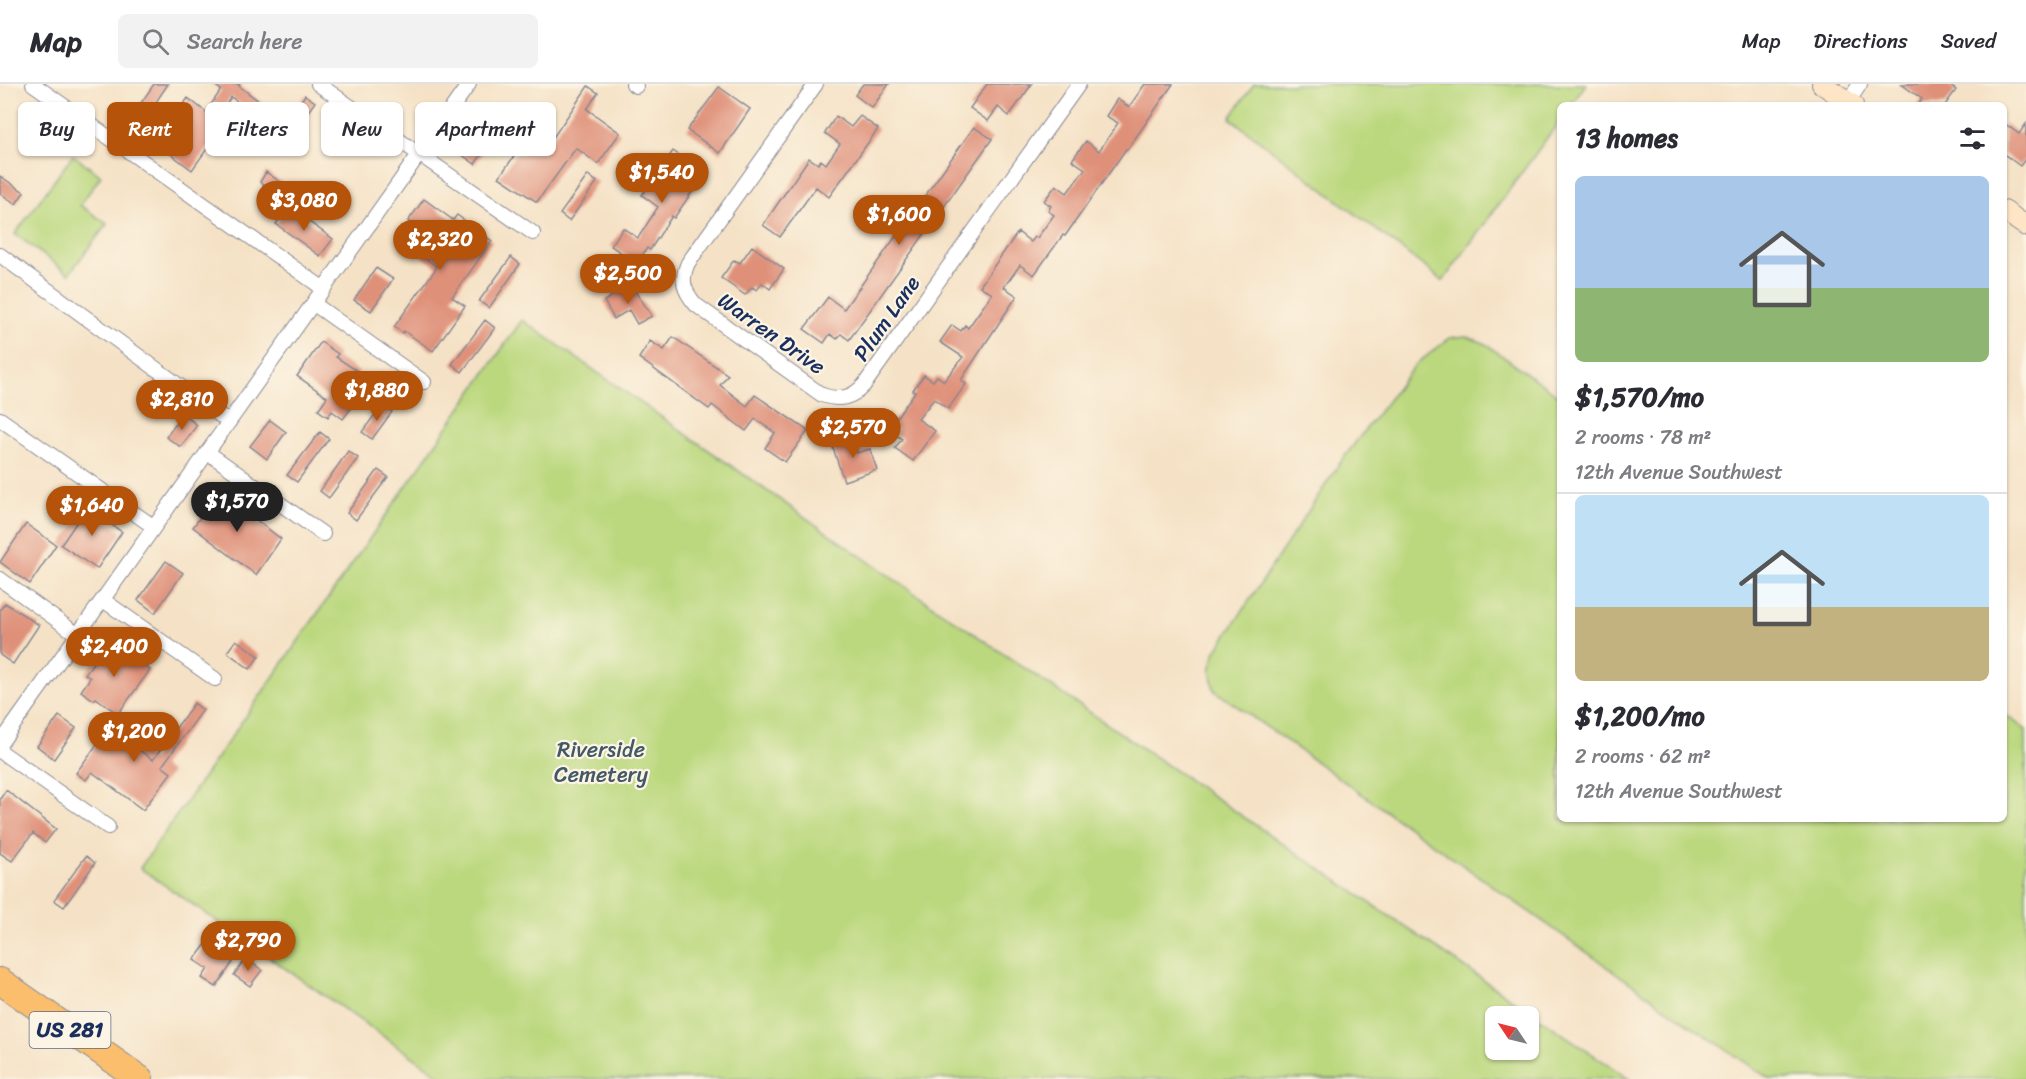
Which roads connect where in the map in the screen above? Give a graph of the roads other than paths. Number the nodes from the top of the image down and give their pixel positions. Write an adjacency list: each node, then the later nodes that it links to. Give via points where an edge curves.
1 (33, 84): 18 (street)
2 (318, 84): 11 (street)
3 (469, 84): 8 (street)
4 (816, 84): 21 (street, Warren Drive, via 688,263 683,282 696,305 822,394)
5 (1079, 84): 21 (street, Plum Lane, via 864,385)
6 (1822, 84): 9 (street)
7 (1860, 84): 10 (street)
8 (456, 102)
9 (1849, 102)
10 (1851, 102)
11 (415, 152)
12 (418, 156): 18 (street)
13 (420, 156): 16 (street)
14 (2007, 213): 15 (street)
15 (2025, 223)
16 (533, 234)
17 (0, 255): 23 (street)
18 (324, 289): 19 (street)
19 (314, 304): 20 (street); 23 (street)
20 (424, 382)
21 (849, 397)
22 (0, 419): 25 (street)
23 (229, 422): 24 (street)
24 (207, 452): 25 (street); 26 (street)
25 (154, 527): 28 (street)
26 (323, 534)
27 (0, 579): 29 (street)
28 (103, 600): 29 (street); 30 (street)
29 (78, 635): 31 (street)
30 (214, 679)
31 (0, 744)
32 (0, 751): 33 (street)
33 (108, 827)
34 (0, 981): 35 (highway, US 281)
35 (140, 1079)

